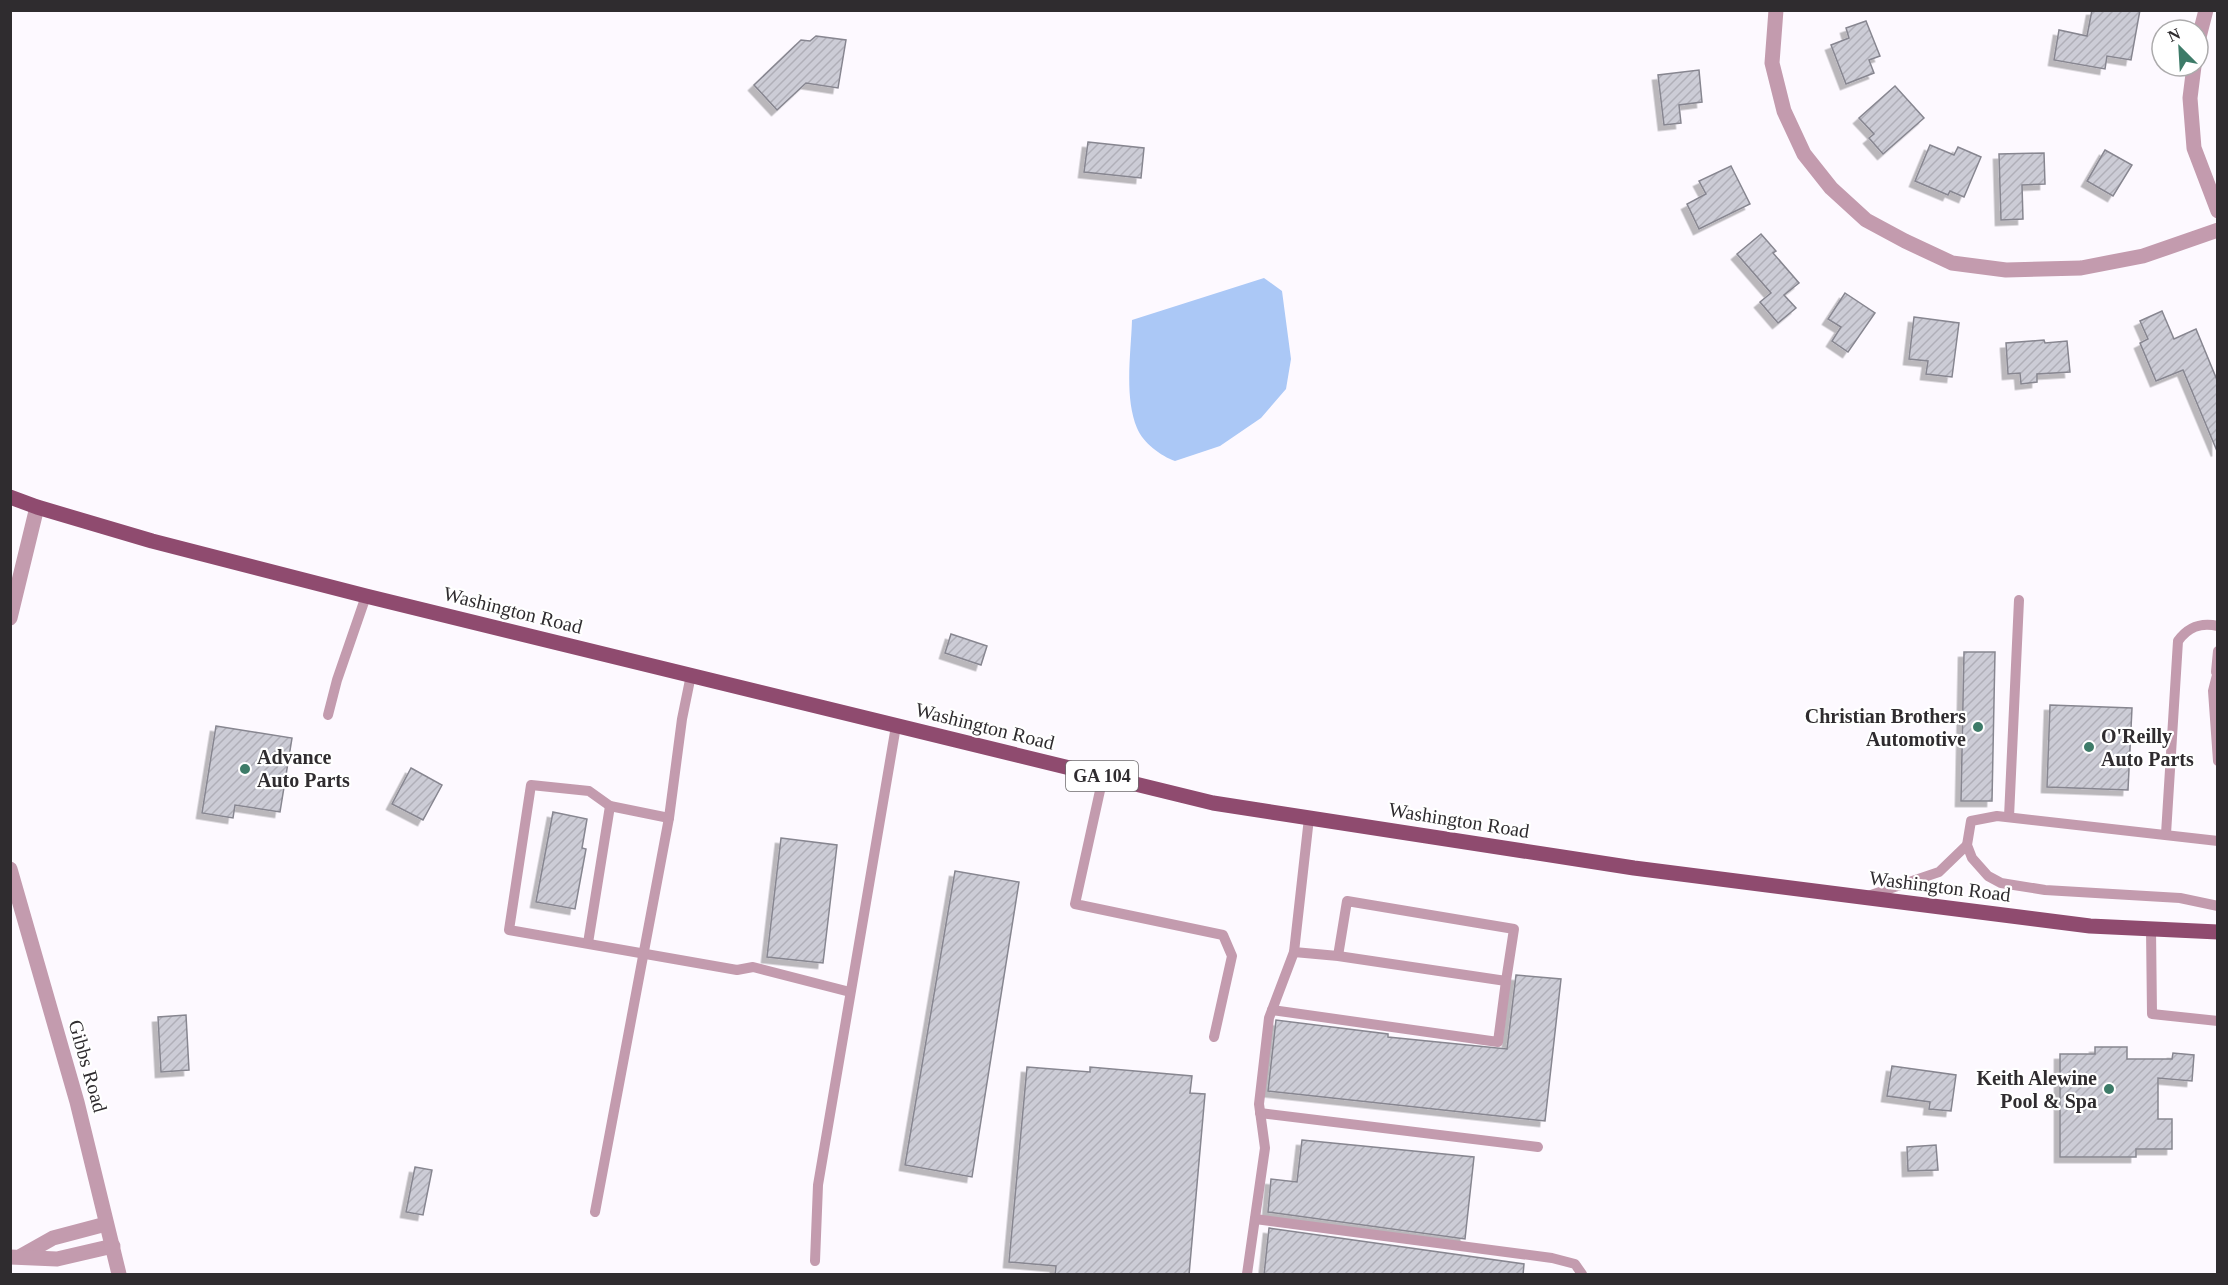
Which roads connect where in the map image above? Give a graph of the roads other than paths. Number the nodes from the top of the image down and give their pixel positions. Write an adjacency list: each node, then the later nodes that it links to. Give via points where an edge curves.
1 (1776, 10): 4 (street, via 1772,63 1784,111 1804,154 1831,188 1866,220 1905,241 1952,263 2006,270 2081,268 2143,256)
2 (2192, 78): 3 (street, via 2194,148)
3 (2217, 211)
4 (2217, 231)
5 (10, 497): 6 (main road, Washington Road / GA 104)
6 (37, 507): 7 (main road, Washington Road / GA 104); 9 (street)
7 (366, 596): 13 (main road, Washington Road / GA 104); 14 (lane)
8 (2019, 600): 19 (lane)
9 (10, 618)
10 (2217, 626): 22 (lane, via 2199,625 2186,630 2178,641)
11 (2217, 651): 12 (lane)
12 (2217, 672): 16 (lane, via 2213,691)
13 (691, 675): 15 (main road, Washington Road / GA 104); 20 (lane)
14 (328, 715)
15 (896, 726): 17 (main road, Washington Road / GA 104); 35 (lane)
16 (2217, 761)
17 (1103, 777): 21 (main road, Washington Road / GA 104, via 1213,803); 38 (lane, via 1075,904 1223,935 1232,956)
18 (610, 806): 20 (lane); 30 (lane); 30 (lane, via 589,791 531,785 509,930)
19 (2009, 817): 22 (lane); 24 (lane, via 1971,821)
20 (669, 818): 32 (lane)
21 (1310, 818): 26 (main road, Washington Road / GA 104, via 1634,868); 31 (lane)
22 (2166, 834): 23 (lane)
23 (2217, 841)
24 (1967, 845): 26 (lane, via 1939,872); 27 (lane, via 1972,858 1988,876 2001,883 2045,890 2180,898)
25 (10, 869): 43 (street, Gibbs Road, via 77,1102)
26 (1864, 897): 28 (main road, Washington Road / GA 104, via 2090,926)
27 (2217, 906)
28 (2151, 929): 29 (main road, Washington Road / GA 104); 37 (lane, via 2152,1014)
29 (2217, 932)
30 (588, 944): 32 (lane)
31 (1294, 952): 33 (lane); 36 (lane)
32 (645, 953): 35 (lane, via 737,970 753,968); 41 (lane)
33 (1338, 956): 34 (lane); 34 (lane, via 1347,901 1514,929)
34 (1506, 981): 36 (lane, via 1498,1042)
35 (850, 992): 46 (lane, via 818,1185)
36 (1272, 1010): 39 (lane)
37 (2217, 1021)
38 (1214, 1037)
39 (1260, 1113): 40 (lane); 42 (lane, via 1266,1148)
40 (1538, 1147)
41 (595, 1212)
42 (1255, 1219): 48 (lane); 49 (lane, via 1552,1258 1575,1264)
43 (106, 1224): 44 (street, Gibbs Road); 45 (street, via 53,1239)
44 (113, 1246): 45 (street, via 57,1258); 47 (street, Gibbs Road)
45 (16, 1256)
46 (815, 1261)
47 (119, 1275)
48 (1247, 1275)
49 (1582, 1275)

